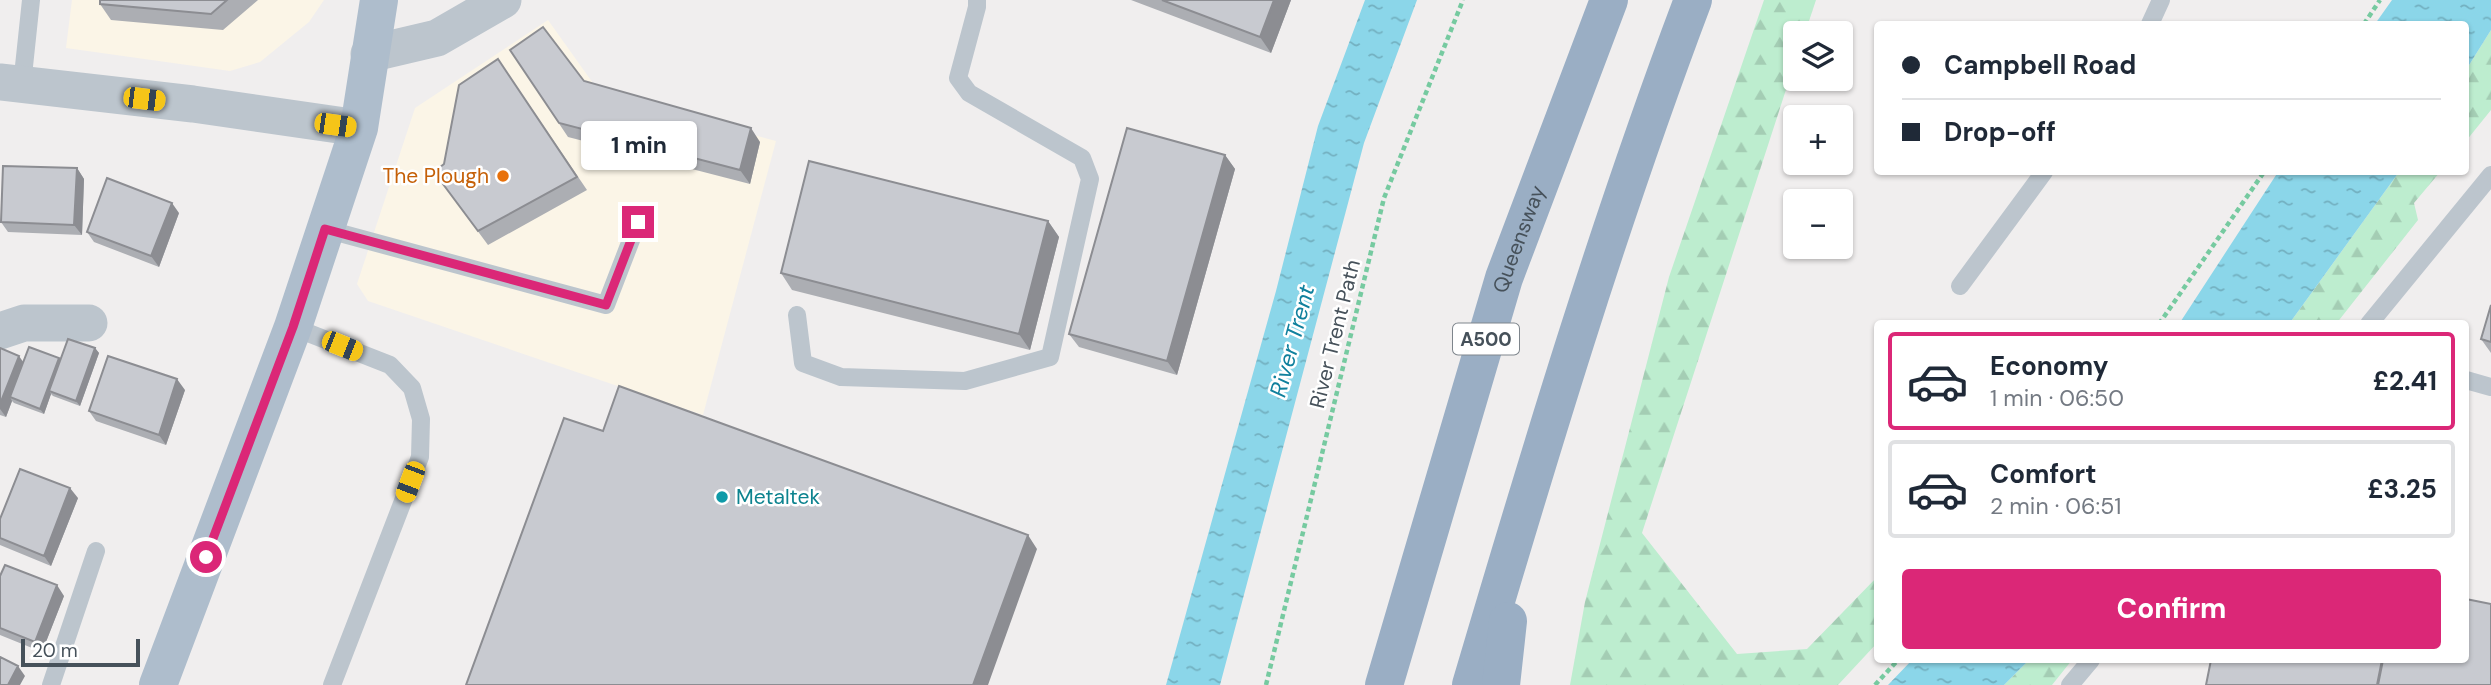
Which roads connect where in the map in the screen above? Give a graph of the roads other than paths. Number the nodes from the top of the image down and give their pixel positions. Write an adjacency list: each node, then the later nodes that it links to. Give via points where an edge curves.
1 (31, 0): 10 (lane)
2 (379, 0): 9 (main road)
3 (503, 0): 9 (street, via 437,38)
4 (977, 0): 17 (lane, via 958,78 969,93 1082,158 1090,179 1050,357 965,381 841,377 803,363)
5 (1609, 0): 27 (highway, Queensway / A500, via 1504,278)
6 (1693, 0): 24 (highway, via 1611,228)
7 (2161, 0): 8 (lane)
8 (2151, 21)
9 (369, 54): 11 (main road)
10 (11, 83): 11 (street)
11 (359, 128): 15 (main road)
12 (2042, 175): 16 (lane)
13 (2491, 175): 18 (lane)
14 (638, 222): 15 (lane, via 606,305)
15 (325, 229): 20 (main road)
16 (1960, 286)
17 (797, 315)
18 (2372, 320)
19 (89, 323): 21 (street, via 24,323)
20 (293, 327): 29 (main road); 30 (lane, via 390,365 412,388 421,419 420,457)
21 (0, 331)
22 (2469, 381): 23 (lane)
23 (2491, 387)
24 (1521, 515): 31 (highway); 32 (highway)
25 (96, 551): 28 (lane)
26 (2088, 663): 33 (lane)
27 (1386, 673)
28 (51, 685)
29 (158, 685)
30 (332, 685)
31 (1471, 685)
32 (1501, 685)
33 (2070, 685)

